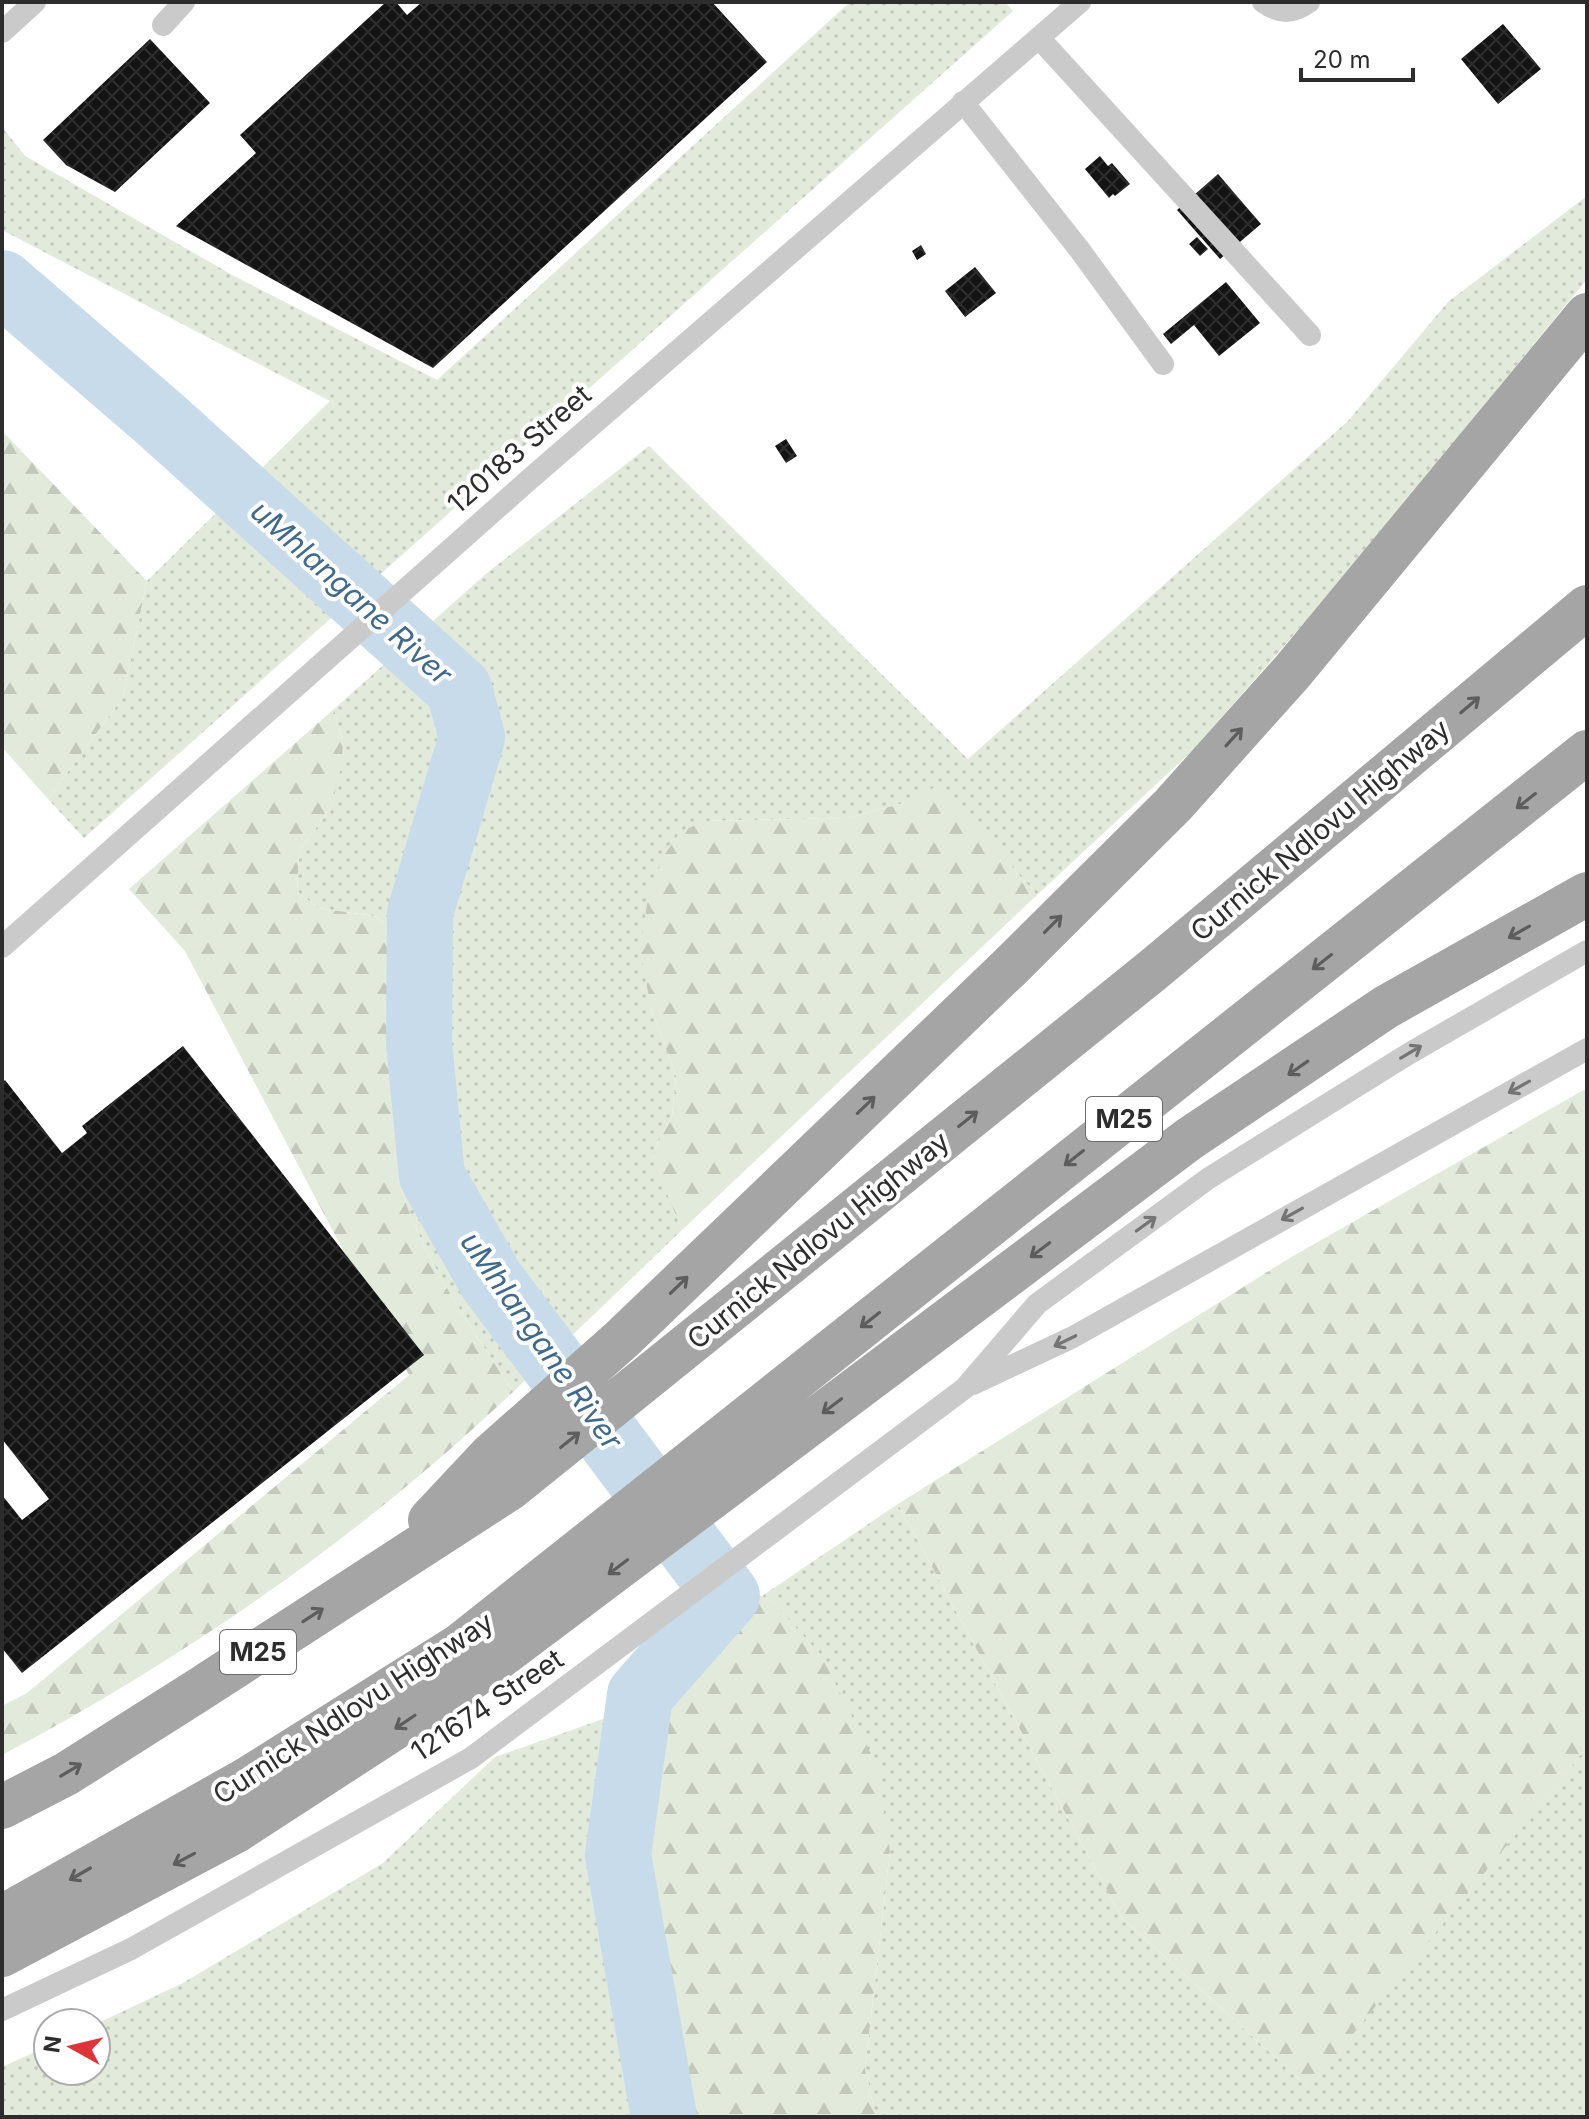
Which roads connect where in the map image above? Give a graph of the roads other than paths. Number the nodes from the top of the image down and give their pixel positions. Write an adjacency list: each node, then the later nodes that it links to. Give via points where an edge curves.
1 (35, 2): 7 (lane)
2 (184, 2): 6 (lane)
3 (1080, 2): 8 (lane, 120183 Street)
4 (1263, 2): 5 (lane, via 1285,12)
5 (1309, 2)
6 (163, 25)
7 (2, 32)
8 (1040, 39): 9 (lane, 120183 Street); 11 (lane)
9 (963, 102): 12 (lane); 16 (lane, 120183 Street)
10 (1587, 315): 20 (main road, one-way to 10, via 622,1339 1173,805 1292,672)
11 (1310, 335)
12 (1163, 364)
13 (1587, 607): 20 (main road, Curnick Ndlovu Highway, one-way to 13, via 1153,970)
14 (1587, 752): 21 (main road, Curnick Ndlovu Highway / M25, one-way to 21)
15 (1587, 894): 21 (main road, one-way to 21, via 1386,1007)
16 (2, 947)
17 (1587, 951): 19 (lane, one-way to 17, via 1037,1304 1209,1178)
18 (1587, 1049): 19 (lane, one-way to 19, via 1073,1337)
19 (965, 1388): 26 (lane, 121674 Street, via 471,1758 131,1949)
20 (499, 1473): 23 (main road, M25, one-way to 20, via 66,1774 384,1568)
21 (671, 1503): 22 (main road, Curnick Ndlovu Highway / M25, one-way to 22)
22 (464, 1662): 24 (main road, Curnick Ndlovu Highway / M25, one-way to 24); 25 (main road, one-way to 25, via 236,1831)
23 (2, 1807)
24 (2, 1917)
25 (2, 1955)
26 (2, 2010)

